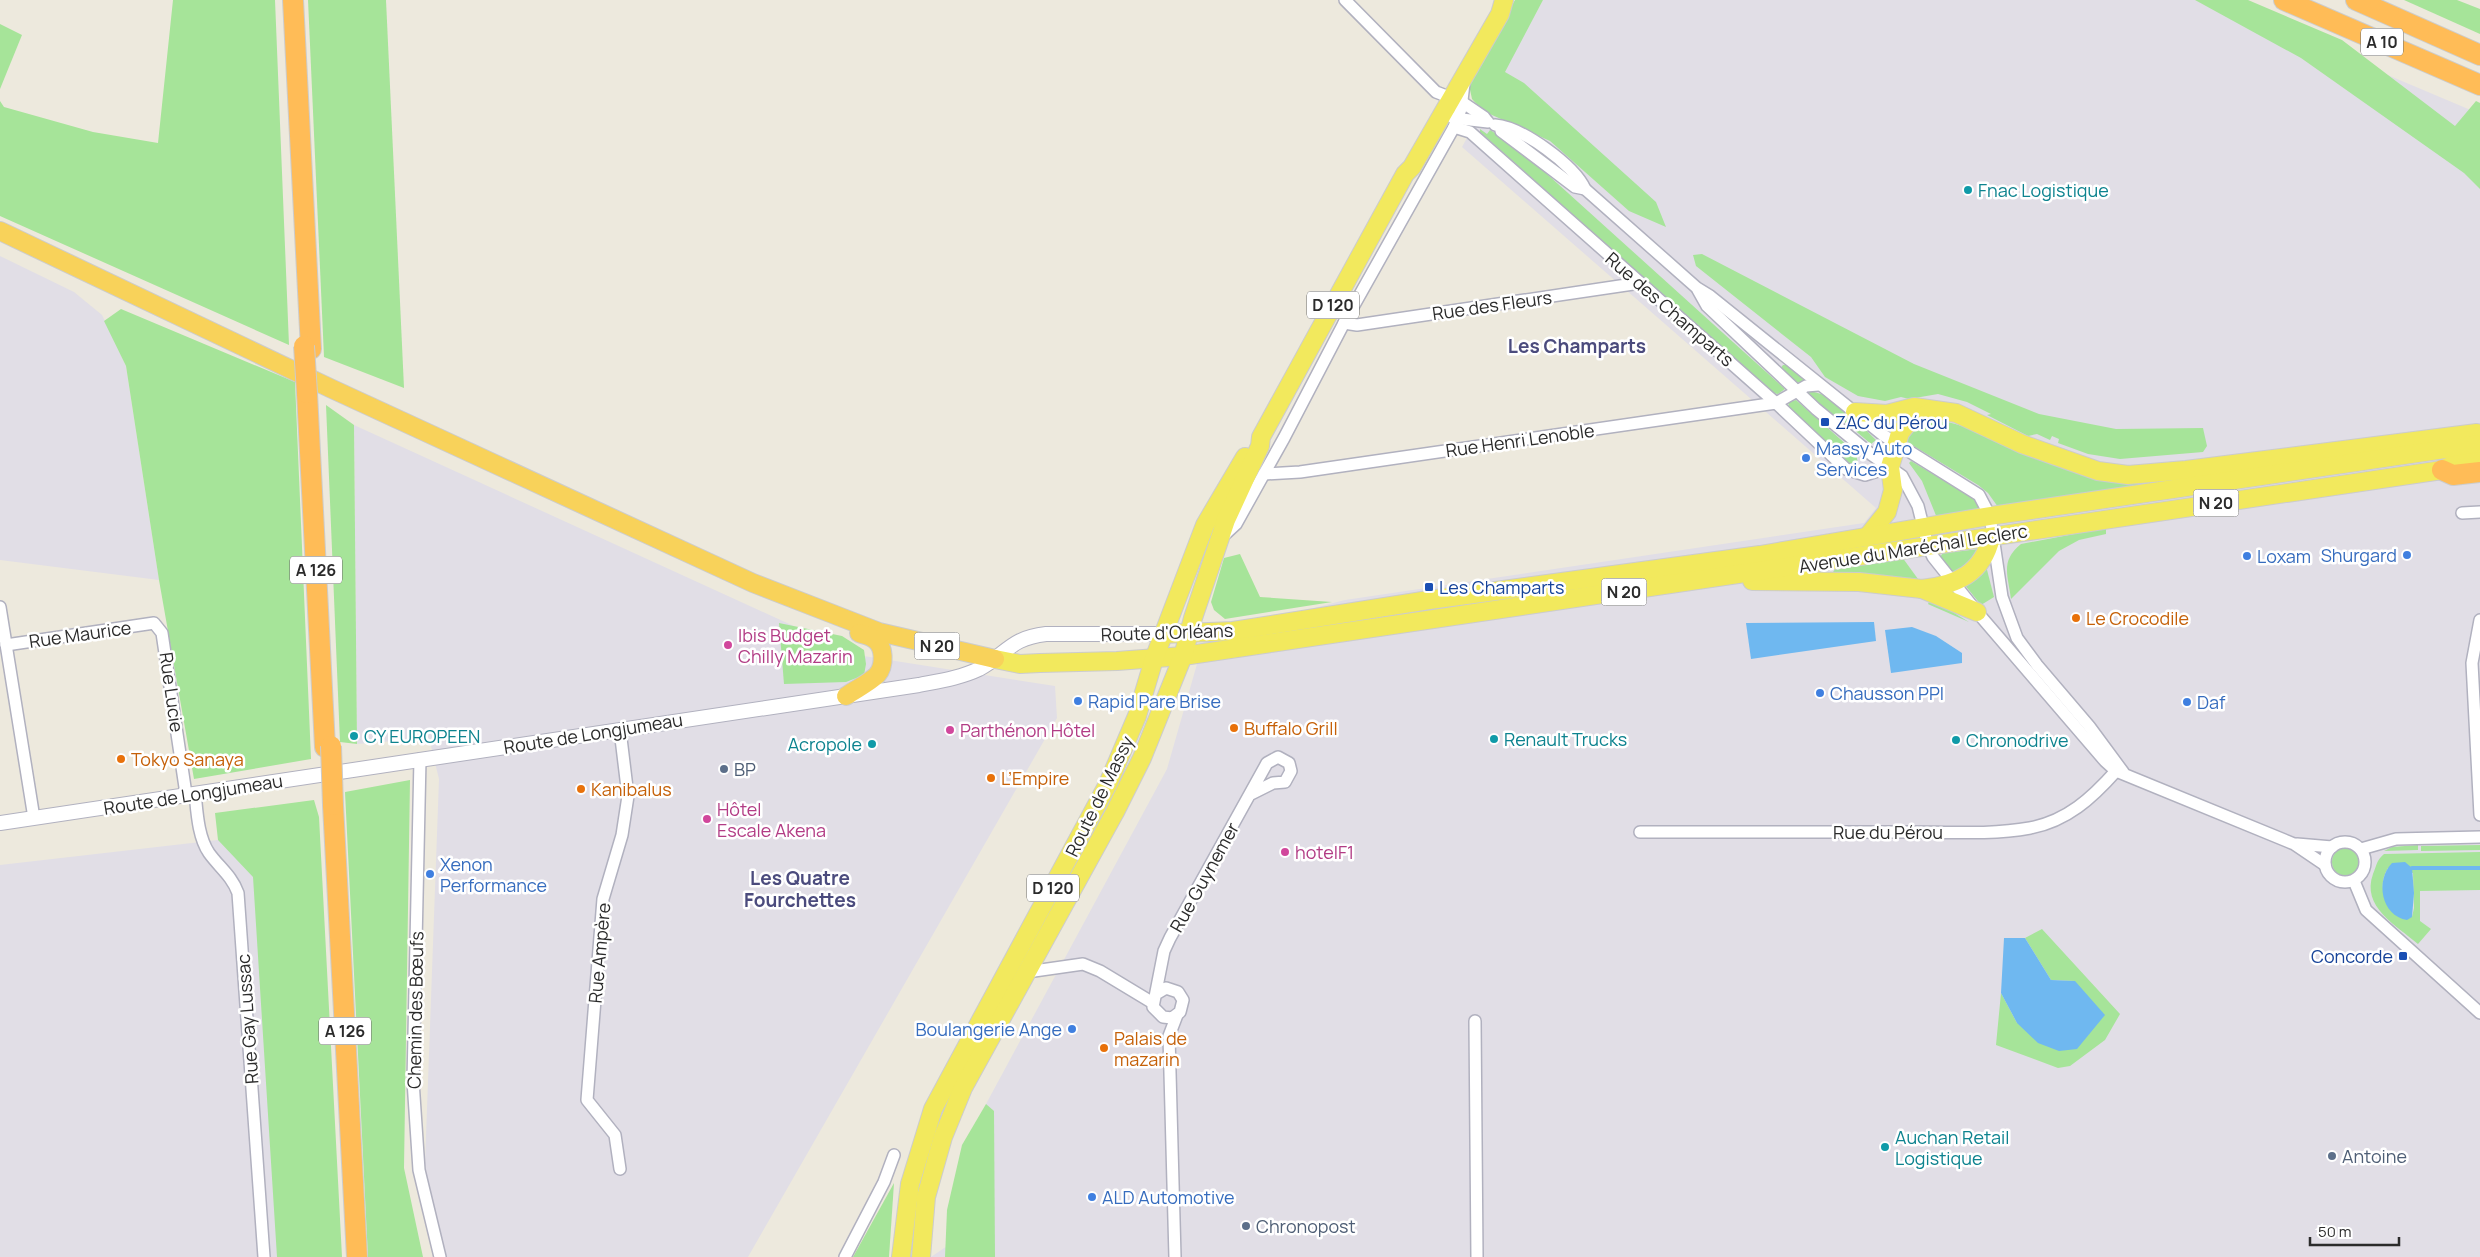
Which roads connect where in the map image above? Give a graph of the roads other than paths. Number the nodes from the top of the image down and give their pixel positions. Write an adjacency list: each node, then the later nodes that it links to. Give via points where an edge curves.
1 (288, 0): 18 (highway, A 126)
2 (293, 0): 18 (highway, A 126)
3 (1345, 0): 9 (street, Rue des Champarts)
4 (2284, 0): 8 (highway, A 10)
5 (2356, 0): 7 (highway, A 10)
6 (1504, 1): 9 (main road, via 1500,14); 9 (main road, D 120, via 1493,11)
7 (2480, 55)
8 (2480, 85)
9 (1452, 98): 10 (street, Route de Massy); 11 (street, Rue des Champarts); 12 (main road); 13 (main road, D 120, via 1406,164)
10 (1456, 122): 11 (street, Rue des Champarts); 12 (street, Rue des Champarts, via 1444,120); 15 (street, Rue des Champarts); 17 (street, Route de Massy)
11 (1491, 123): 16 (street, Rue des Champarts, via 1512,129 1542,147 1580,178 1586,189)
12 (1436, 124): 13 (main road)
13 (1405, 174): 25 (main road, D 120)
14 (0, 231): 47 (highway, via 560,495 753,583)
15 (1640, 284): 17 (street, Rue des Fleurs, via 1357,325); 21 (street, Rue des Champarts)
16 (1697, 288): 19 (street, Rue des Champarts); 20 (street, Rue des Champarts, via 1708,306)
17 (1344, 324): 32 (street, Route de Massy)
18 (308, 348): 65 (highway, A 126, bridge)
19 (1818, 385): 20 (street); 23 (street, Rue des Champarts)
20 (1797, 391): 21 (street); 29 (street, Rue des Champarts)
21 (1776, 403): 29 (street, Rue des Champarts, via 1846,469 1865,475); 32 (street, Rue Henri Lenoble, via 1300,472)
22 (1936, 409): 23 (main road, via 1914,407 1887,414); 24 (main road, via 1956,413 2022,444 2098,471 2128,475); 26 (main road, via 1908,423)
23 (1855, 412): 26 (street, Rue des Champarts)
24 (2480, 433)
25 (1261, 437): 39 (main road, Route de Massy / D 120); 52 (main road, Route de Massy / D 120, via 1254,442 1205,525)
26 (1896, 444): 29 (main road); 35 (street, Rue des Champarts, via 1973,490)
27 (2480, 444): 35 (main road, Avenue du Maréchal Leclerc / N 20)
28 (2480, 461): 30 (main road, Avenue du Maréchal Leclerc / N 20)
29 (1890, 467): 36 (street, Rue des Champarts, via 1902,476 1911,490); 38 (main road, via 1893,490 1887,512)
30 (2442, 470): 31 (highway, via 2453,475); 37 (main road, Avenue du Maréchal Leclerc / N 20)
31 (2480, 472)
32 (1264, 474): 39 (street, Route de Massy, via 1236,524)
33 (2480, 512): 34 (street)
34 (2462, 513)
35 (1990, 516): 36 (main road, Avenue du Maréchal Leclerc / N 20); 37 (street)
36 (1924, 526): 38 (main road, Avenue du Maréchal Leclerc / N 20); 40 (street)
37 (1991, 536): 40 (main road, Avenue du Maréchal Leclerc / N 20); 42 (main road, via 1982,561); 61 (street, via 2002,597 2017,638 2089,726)
38 (1867, 537): 45 (main road, Avenue du Maréchal Leclerc / N 20, via 1760,555)
39 (1220, 540): 51 (main road, Route de Massy / D 120)
40 (1928, 546): 41 (main road, Avenue du Maréchal Leclerc / N 20); 42 (street)
41 (1727, 577): 43 (main road, via 1763,582 1859,582); 50 (main road, Avenue du Maréchal Leclerc / N 20)
42 (1953, 584): 43 (main road); 46 (street)
43 (1922, 589): 46 (main road)
44 (0, 607): 53 (street)
45 (1345, 612): 51 (main road, Route d'Orléans / N 20, via 1233,631)
46 (1977, 612): 61 (street, via 2099,754)
47 (847, 620): 55 (highway, N 20, via 879,632); 57 (highway, via 856,632 875,639 883,658 876,676)
48 (2480, 620): 66 (street, via 2472,663)
49 (154, 623): 53 (street, Rue Maurice); 63 (street, Rue Lucie, via 164,642)
50 (1345, 631): 54 (main road, Route d'Orléans / N 20)
51 (1189, 633): 52 (main road, Route d'Orléans / N 20); 54 (main road, Route de Massy / D 120)
52 (1163, 634): 55 (street, Route d'Orléans / N 20, via 1031,636 1012,644); 56 (main road, Route de Massy / D 120)
53 (6, 645): 67 (street)
54 (1183, 656): 56 (main road, Route d'Orléans / N 20); 77 (main road, Route de Massy / D 120, via 1142,758)
55 (995, 659): 56 (main road, N 20, via 1020,664); 57 (street, Route de Longjumeau, via 960,676)
56 (1154, 659): 92 (main road, Route de Massy / D 120, via 1137,716 1108,784 933,1110 910,1184)
57 (846, 696): 58 (street, Route de Longjumeau)
58 (620, 730): 59 (street, Route de Longjumeau); 86 (street, Rue Ampère, via 628,796 622,835 602,899 587,1100 615,1135)
59 (420, 760): 63 (street, Route de Longjumeau); 90 (street, Chemin des Bœufs, via 413,1081 419,1170)
60 (1265, 766): 62 (street, via 1266,778); 62 (street, via 1278,757 1291,767 1285,782); 64 (street, Rue Guynemer)
61 (2120, 772): 69 (street, Rue du Pérou, via 2078,809 2030,828 1974,832); 71 (street)
62 (1273, 783): 64 (street)
63 (190, 794): 67 (street, Route de Longjumeau); 87 (street, Rue Gay Lussac, via 208,852 234,882 238,894)
64 (1250, 794): 76 (street, Rue Guynemer, via 1170,938)
65 (330, 805): 88 (highway, A 126); 89 (highway, A 126)
66 (2480, 815)
67 (34, 818): 68 (street, Route de Longjumeau)
68 (0, 823)
69 (1640, 832)
70 (2480, 837): 73 (street, via 2396,839)
71 (2294, 844): 72 (street); 74 (street)
72 (2332, 847): 73 (street, via 2344,842); 74 (street)
73 (2361, 849): 75 (street, via 2365,867)
74 (2325, 865): 75 (street, via 2332,878 2346,883)
75 (2354, 881): 80 (street, via 2366,910)
76 (1162, 963): 78 (street); 79 (street, Rue Guynemer)
77 (1027, 972): 79 (street, via 1082,964); 93 (main road, Route de Massy / D 120, via 963,1088 943,1138 926,1197)
78 (1174, 989): 79 (street, via 1162,989); 82 (street, via 1181,995 1183,1004)
79 (1154, 998): 81 (street)
80 (2480, 1013)
81 (1159, 1015): 82 (street); 84 (street)
82 (1177, 1016): 84 (street)
83 (1474, 1021): 95 (street)
84 (1169, 1036): 94 (street)
85 (894, 1155): 91 (street, via 884,1182)
86 (620, 1169)
87 (264, 1257)
88 (351, 1257)
89 (356, 1257)
90 (440, 1257)
91 (845, 1257)
92 (901, 1257)
93 (921, 1257)
94 (1175, 1257)
95 (1477, 1257)

